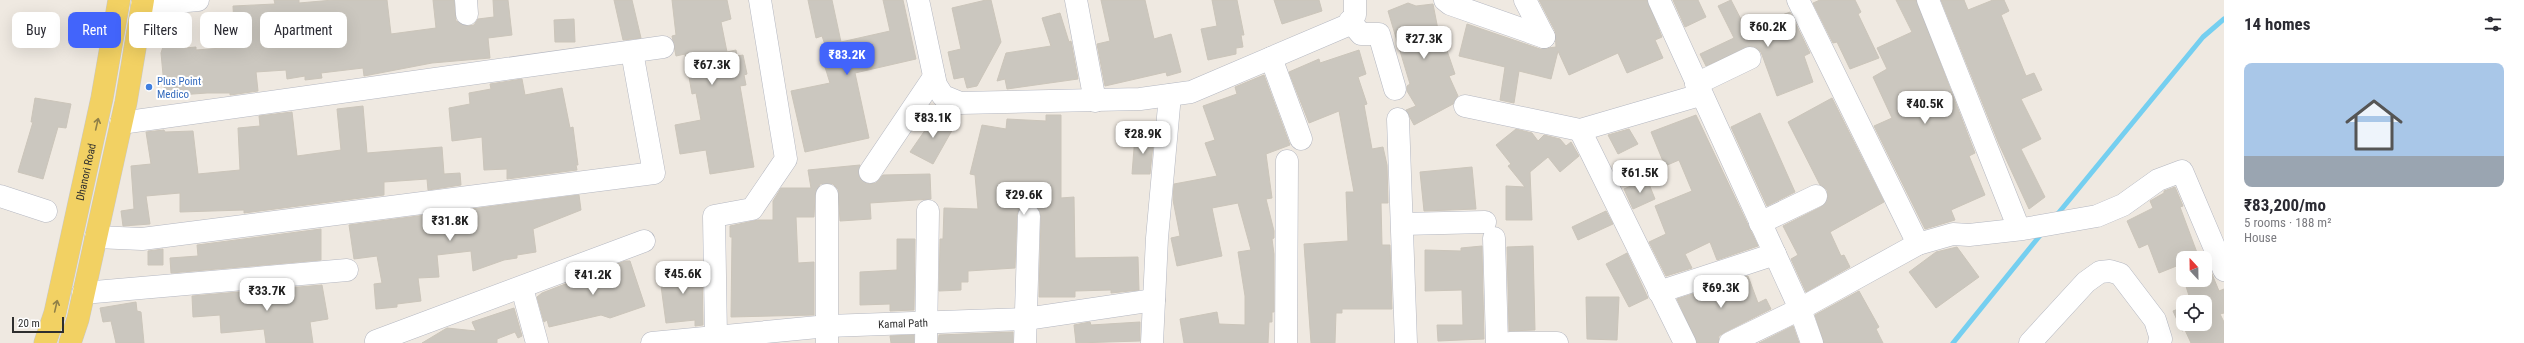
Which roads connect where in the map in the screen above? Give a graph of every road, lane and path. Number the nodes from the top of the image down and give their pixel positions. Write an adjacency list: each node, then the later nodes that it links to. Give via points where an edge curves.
1 (119, 0): 15 (main road, Dhanori Road)
2 (198, 0): 11 (street)
3 (760, 0): 57 (street, via 786,159 752,208 714,216)
4 (918, 0): 19 (street)
5 (1076, 0): 23 (street)
6 (1525, 0): 10 (street, via 1544,37)
7 (1659, 0): 21 (street)
8 (1798, 0): 44 (street)
9 (1928, 0): 41 (street)
10 (1457, 2)
11 (143, 3): 16 (main road)
12 (1356, 6): 17 (street, via 1348,25); 20 (street, via 1360,34 1379,34)
13 (664, 47): 14 (street)
14 (632, 52): 26 (street); 42 (street, via 654,173 142,239)
15 (110, 54): 16 (street); 30 (main road, Dhanori Road, one-way to 15)
16 (133, 58): 26 (main road)
17 (1271, 58): 22 (street, via 1191,92); 28 (street)
18 (1750, 58): 21 (street)
19 (934, 77): 23 (street, via 944,96 960,103); 32 (street)
20 (1395, 89)
21 (1698, 89): 27 (street); 39 (street)
22 (1170, 95): 23 (street); 52 (street)
23 (1095, 100)
24 (1465, 106): 27 (street)
25 (1398, 119): 40 (street)
26 (121, 123): 31 (main road)
27 (1580, 130): 51 (street)
28 (1300, 139)
29 (1287, 161): 65 (street)
30 (88, 162): 31 (main road); 46 (main road, Dhanori Road)
31 (111, 167): 42 (main road)
32 (870, 172)
33 (827, 195): 56 (street)
34 (0, 196): 36 (street)
35 (1816, 196): 39 (street)
36 (46, 211)
37 (928, 211): 55 (street)
38 (1029, 216): 54 (street)
39 (1760, 223): 45 (street)
40 (1403, 224): 66 (street); 67 (street, via 1490,230)
41 (2021, 229): 44 (street, via 1969,235 1953,234); 47 (street, via 2097,216 2124,205 2158,180 2182,171)
42 (96, 238): 49 (main road)
43 (644, 241): 50 (street)
44 (1918, 244): 53 (street)
45 (1774, 254): 51 (street); 53 (street)
46 (65, 266): 49 (main road); 59 (main road, Dhanori Road, one-way to 46, via 55,313)
47 (2223, 266)
48 (347, 270): 49 (street)
49 (86, 282): 60 (main road)
50 (522, 288): 58 (street); 61 (street)
51 (1659, 292): 70 (street)
52 (1154, 300): 54 (street, Kamal Path); 64 (street)
53 (1800, 309): 71 (street); 72 (street)
54 (1026, 319): 55 (street, Kamal Path); 63 (street)
55 (926, 333): 56 (street, Kamal Path)
56 (828, 334): 57 (street, Kamal Path)
57 (727, 339): 62 (street, Kamal Path)
58 (376, 341)
59 (45, 343)
60 (70, 343)
61 (537, 343)
62 (652, 343)
63 (1025, 343)
64 (1152, 343)
65 (1286, 343)
66 (1406, 343)
67 (1497, 343)
68 (1510, 343): 69 (street)
69 (1557, 343)
70 (1685, 343)
71 (1730, 343)
72 (1812, 343)
73 (2030, 343): 74 (street, via 2086,282 2100,272 2110,271 2120,274 2156,320 2161,339)
74 (2159, 343)

